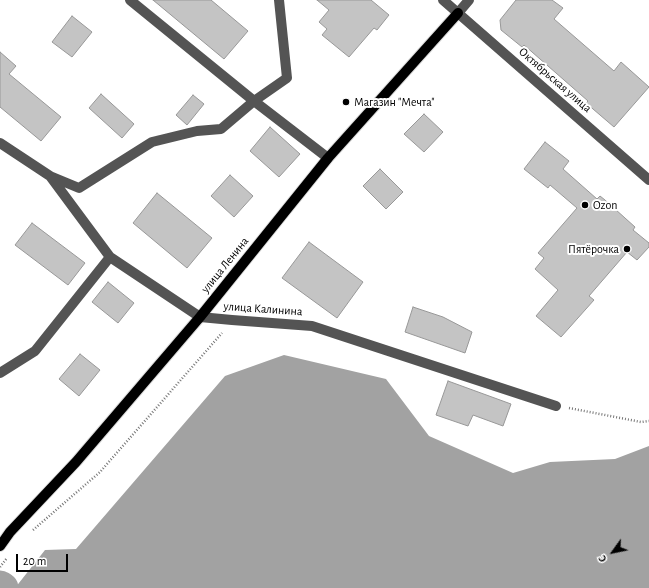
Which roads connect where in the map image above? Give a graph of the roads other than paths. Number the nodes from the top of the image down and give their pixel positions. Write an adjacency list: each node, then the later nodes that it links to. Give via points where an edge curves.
1 (130, 0): 6 (street)
2 (279, 0): 6 (street, via 287,78)
3 (443, 0): 5 (street, Октябрьская улица)
4 (469, 0): 5 (street, улица Ленина)
5 (458, 13): 8 (main road, улица Ленина); 10 (street, Октябрьская улица)
6 (254, 101): 8 (street); 9 (street, via 221,129 196,131 152,142 79,188)
7 (0, 143): 9 (street, улица Калинина)
8 (328, 158): 12 (main road, улица Ленина)
9 (50, 176): 11 (street, улица Калинина)
10 (649, 180)
11 (110, 258): 12 (street, улица Калинина); 13 (street, via 35,350)
12 (200, 317): 14 (street, улица Калинина, via 312,326); 15 (main road, улица Ленина)
13 (0, 372)
14 (556, 406)
15 (0, 546)

